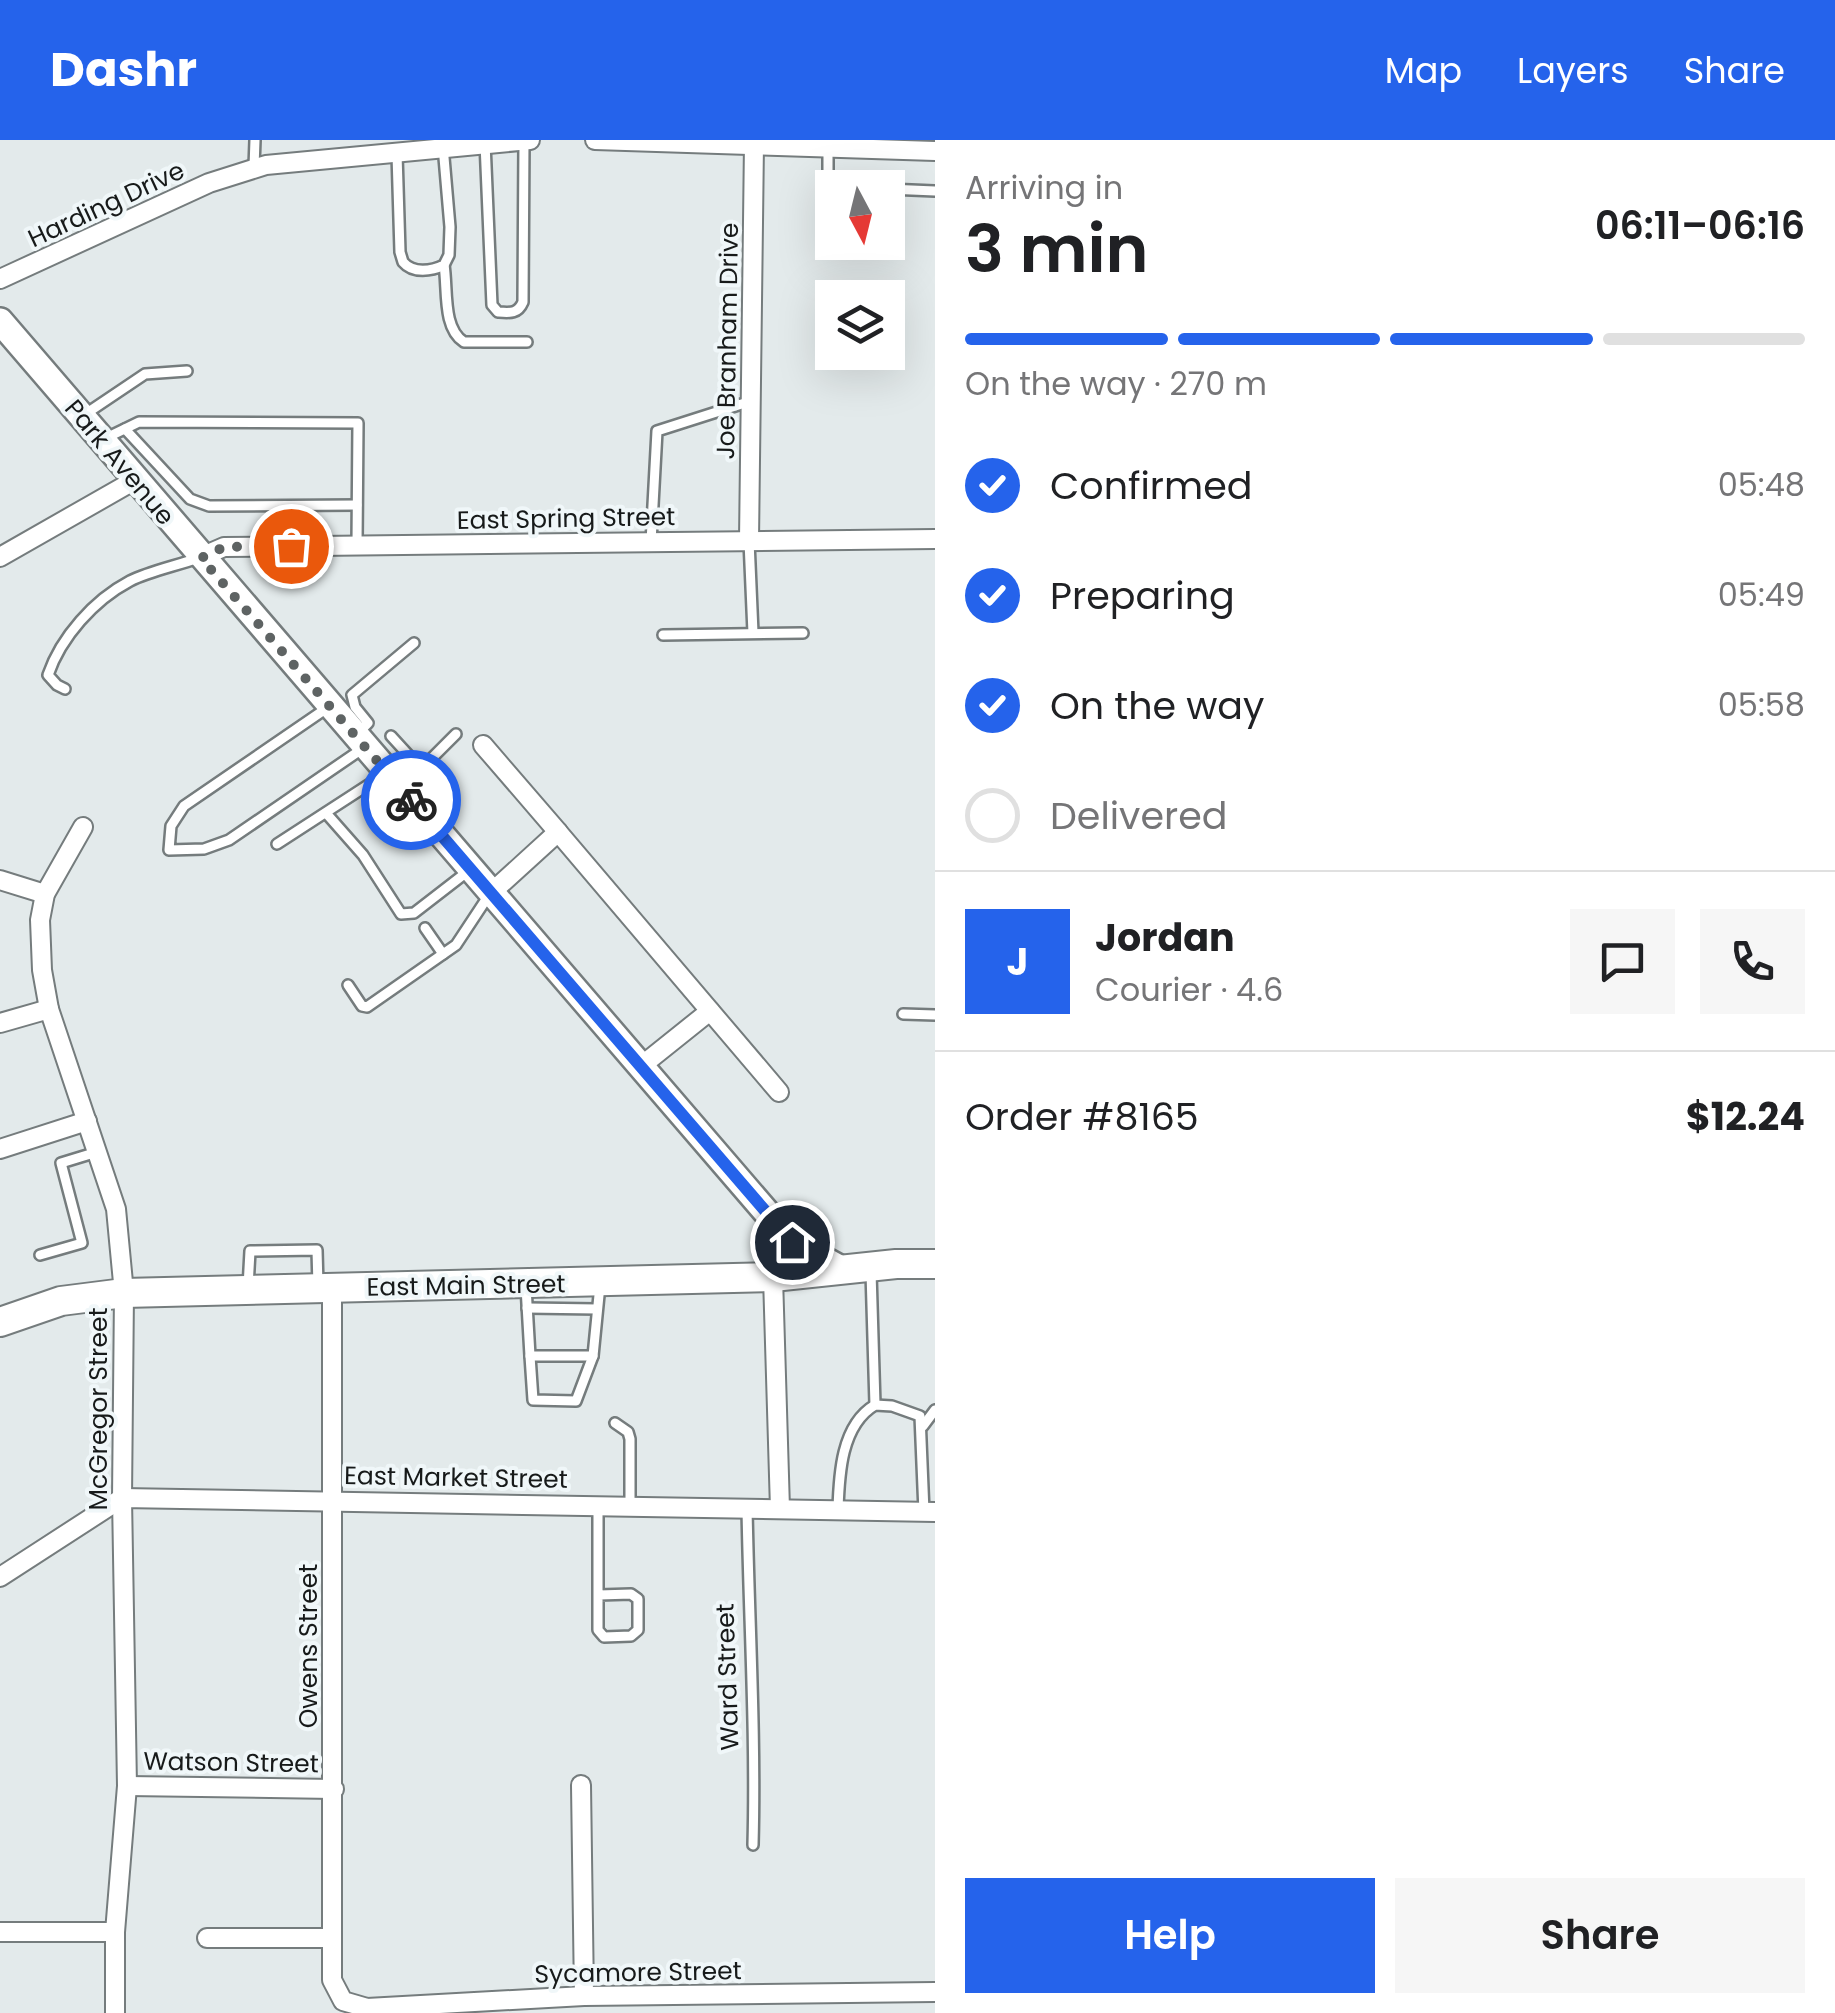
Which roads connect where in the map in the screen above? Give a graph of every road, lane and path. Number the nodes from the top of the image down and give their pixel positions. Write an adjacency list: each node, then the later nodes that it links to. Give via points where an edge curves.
1 (255, 140): 10 (lane)
2 (527, 140): 4 (street, Harding Drive); 4 (lane, via 524,302 512,313 492,304)
3 (595, 140): 5 (street)
4 (485, 143): 6 (street, Harding Drive)
5 (754, 143): 7 (street); 19 (street, Joe Branham Drive)
6 (434, 144): 8 (street, Harding Drive); 14 (lane, via 450,239)
7 (828, 146): 9 (street); 11 (lane)
8 (396, 151): 10 (street, Harding Drive); 14 (lane, via 403,262 417,270)
9 (935, 151)
10 (254, 168): 15 (street, Harding Drive)
11 (828, 170)
12 (905, 190): 13 (lane)
13 (935, 191)
14 (444, 265): 17 (lane, via 456,336 475,343)
15 (0, 280)
16 (0, 321): 20 (street, Park Avenue)
17 (526, 342)
18 (188, 370): 20 (lane, via 144,374)
19 (751, 401): 24 (street, Joe Branham Drive); 26 (lane, via 660,428 654,440)
20 (82, 416): 21 (street, Park Avenue)
21 (113, 435): 22 (street, Park Avenue); 23 (lane, via 190,499 209,506); 23 (lane, via 140,422 358,423)
22 (136, 480): 28 (street); 29 (street, Park Avenue)
23 (358, 505): 27 (lane)
24 (749, 540): 25 (street, East Spring Street); 26 (street, East Spring Street); 30 (lane)
25 (935, 540)
26 (651, 542): 27 (street, East Spring Street)
27 (358, 545): 29 (street, East Spring Street, via 224,547)
28 (0, 557)
29 (201, 558): 34 (lane, via 130,581 93,609 56,652 48,675); 35 (street, Park Avenue)
30 (753, 633): 31 (lane); 32 (lane)
31 (803, 633)
32 (663, 635)
33 (414, 644): 38 (lane, via 352,696 368,724)
34 (66, 688)
35 (329, 706): 38 (street, Park Avenue); 38 (lane, via 184,806 168,850 230,840)
36 (456, 734): 40 (lane)
37 (391, 736): 40 (lane)
38 (360, 741): 41 (street, Park Avenue)
39 (483, 745): 44 (street)
40 (423, 770): 41 (lane)
41 (394, 781): 42 (lane); 46 (street, Park Avenue)
42 (326, 813): 45 (lane); 46 (lane, via 364,855 402,914)
43 (83, 827): 49 (street, McGregor Street)
44 (558, 832): 48 (street); 54 (street)
45 (276, 844)
46 (470, 869): 48 (street, Park Avenue)
47 (0, 880): 49 (street)
48 (491, 893): 51 (lane, via 464,936); 58 (street, Park Avenue)
49 (46, 894): 53 (street, McGregor Street, via 40,945)
50 (425, 928): 51 (lane)
51 (443, 954): 52 (lane, via 367,1007)
52 (348, 985)
53 (50, 1009): 57 (street); 60 (street, McGregor Street)
54 (710, 1011): 58 (street); 59 (street)
55 (903, 1014): 56 (lane)
56 (935, 1015)
57 (0, 1023)
58 (640, 1067): 66 (street, Park Avenue, via 792,1242)
59 (779, 1092)
60 (87, 1121): 61 (street); 62 (street, McGregor Street)
61 (0, 1149)
62 (98, 1152): 63 (lane, via 61,1163 82,1243); 70 (street, McGregor Street, via 116,1209)
63 (40, 1255)
64 (935, 1264): 65 (main road, East Main Street)
65 (871, 1266): 66 (main road, East Main Street); 76 (lane)
66 (842, 1269): 67 (main road, East Main Street)
67 (774, 1276): 72 (main road, East Main Street); 85 (street)
68 (325, 1289): 69 (main road, East Main Street); 69 (lane, via 318,1250 250,1251); 71 (main road, East Main Street); 81 (street, Owens Street)
69 (248, 1290): 70 (main road, East Main Street)
70 (124, 1293): 73 (main road, East Main Street, via 61,1301); 80 (street, McGregor Street)
71 (527, 1296): 72 (main road, East Main Street); 74 (lane)
72 (599, 1296): 75 (lane)
73 (0, 1322)
74 (530, 1356): 75 (lane); 75 (lane, via 533,1400 576,1401)
75 (593, 1356)
76 (875, 1404): 79 (lane, via 920,1416); 86 (lane, via 842,1456)
77 (935, 1410): 79 (lane)
78 (615, 1423): 83 (lane, via 630,1439)
79 (923, 1426): 87 (lane)
80 (122, 1498): 81 (street, East Market Street); 88 (street); 91 (street, McGregor Street)
81 (333, 1500): 82 (street, East Market Street); 92 (street, Owens Street)
82 (598, 1506): 83 (street, East Market Street); 89 (lane)
83 (630, 1506): 84 (street, East Market Street)
84 (747, 1508): 85 (street, East Market Street); 93 (lane, Ward Street)
85 (780, 1509): 86 (street, East Market Street)
86 (838, 1510): 87 (street, East Market Street)
87 (930, 1512)
88 (0, 1577)
89 (598, 1595): 89 (lane, via 604,1637 638,1630 638,1599)
90 (581, 1785): 99 (street)
91 (127, 1786): 92 (street, Watson Street); 95 (street, McGregor Street)
92 (334, 1788): 97 (street, Owens Street)
93 (754, 1844)
94 (0, 1932): 95 (street)
95 (115, 1932): 102 (street, McGregor Street)
96 (207, 1938): 97 (street)
97 (332, 1938): 100 (street, Owens Street, via 332,1980)
98 (935, 1992): 99 (street, Sycamore Street)
99 (584, 1996): 101 (street, Sycamore Street)
100 (343, 2001): 101 (street, Sycamore Street)
101 (435, 2009)
102 (116, 2013)

